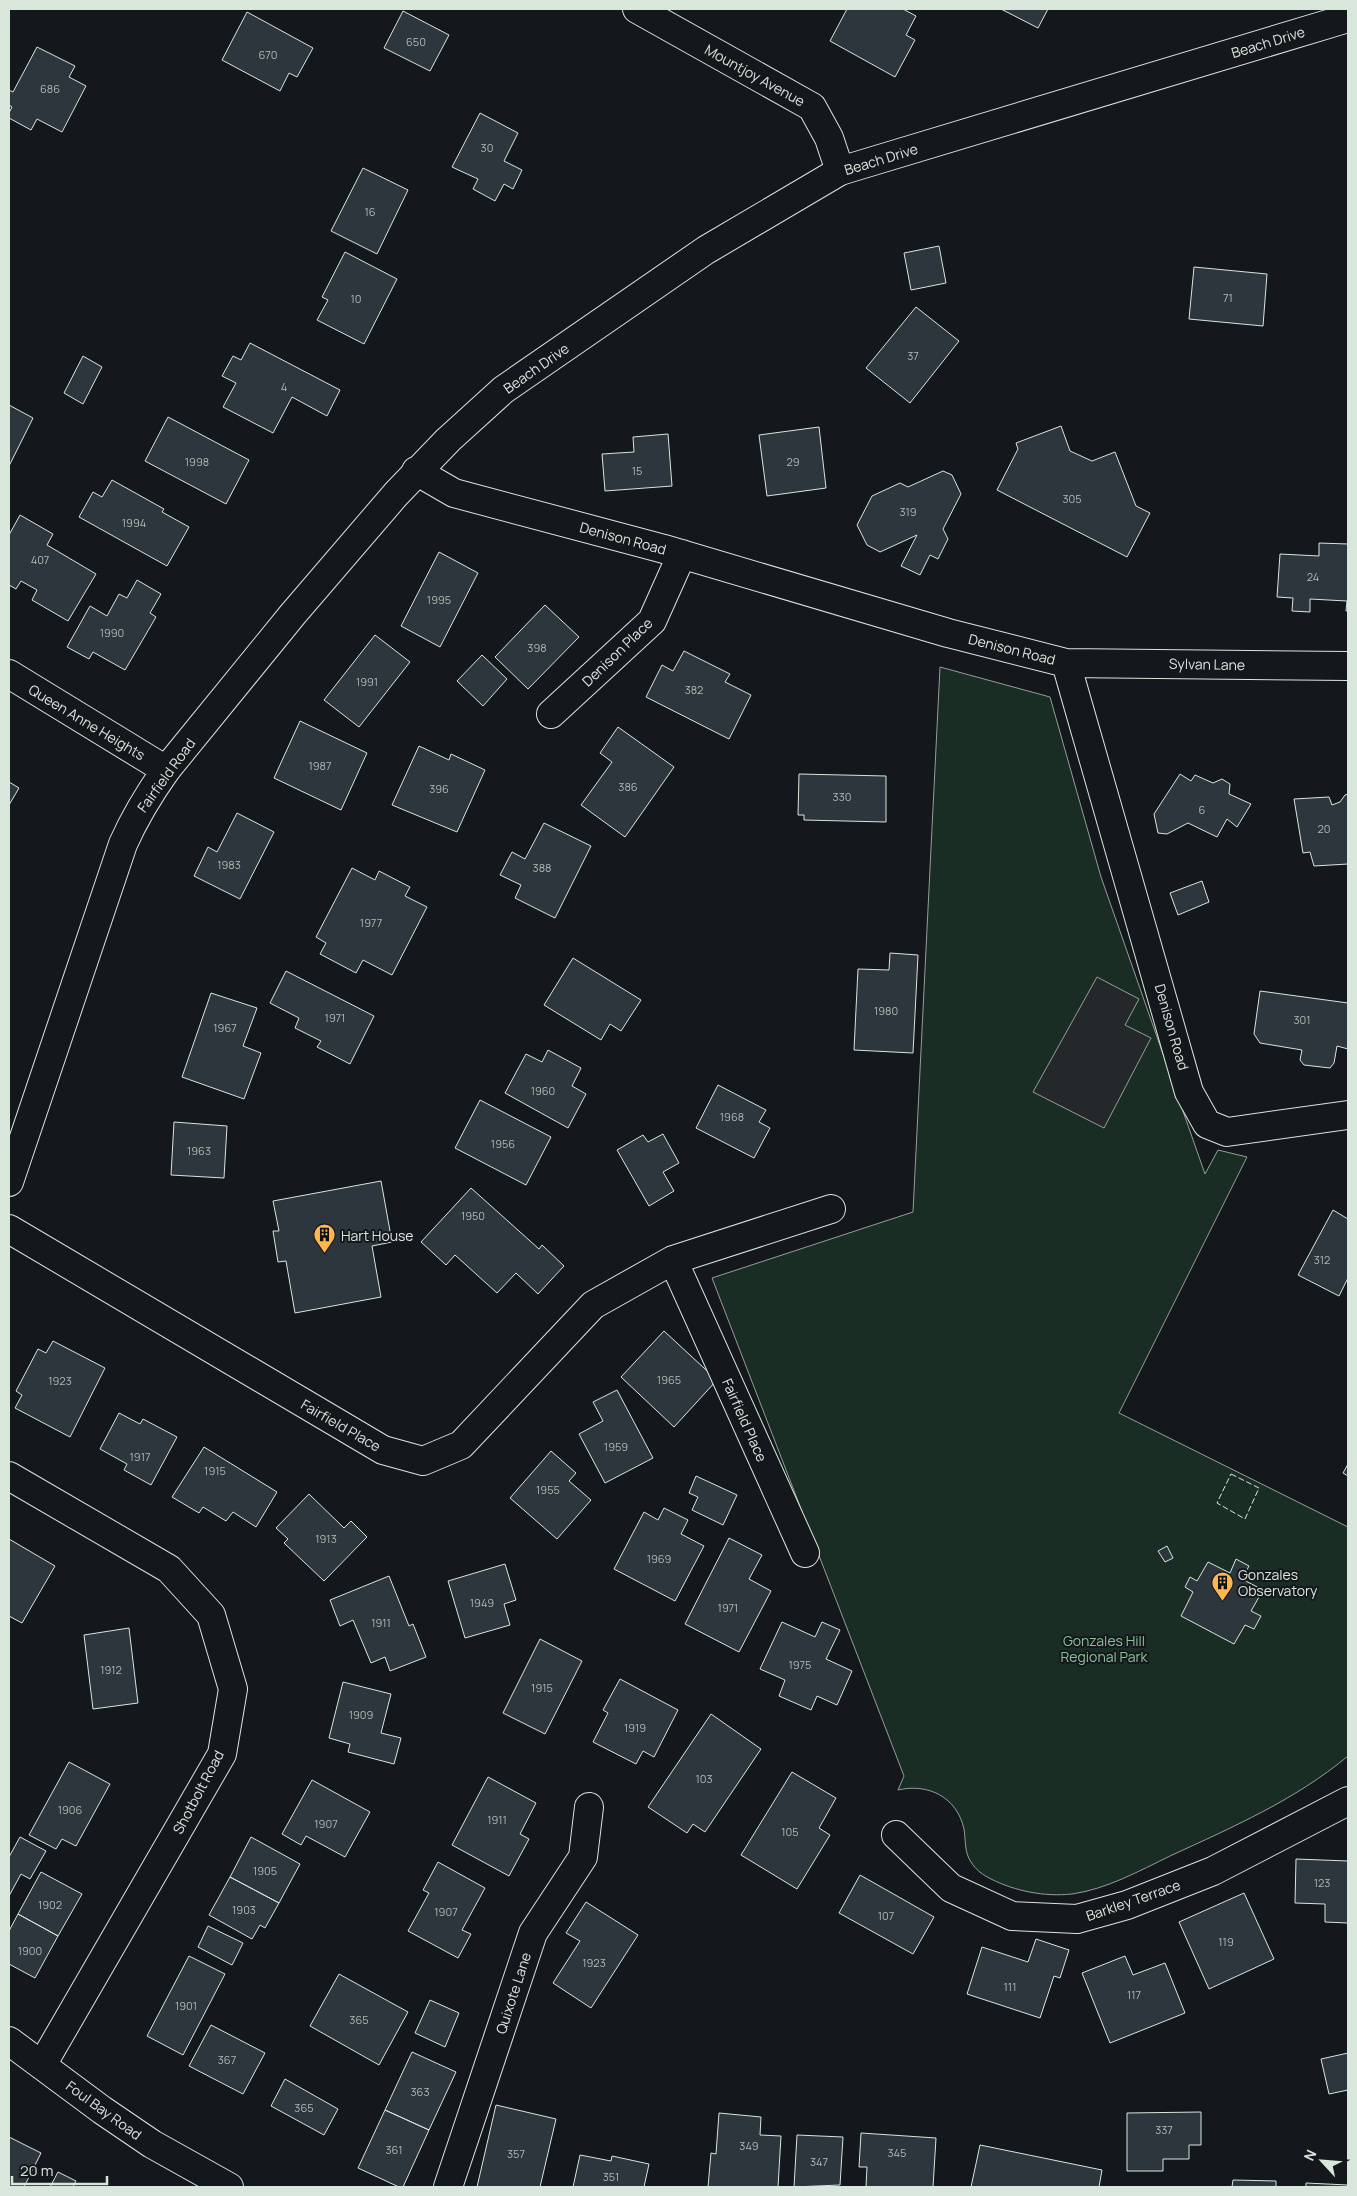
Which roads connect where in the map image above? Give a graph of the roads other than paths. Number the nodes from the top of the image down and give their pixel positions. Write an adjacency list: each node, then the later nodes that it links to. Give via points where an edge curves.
1 (636, 9): 3 (street, Mountjoy Avenue, via 812,107 829,138)
2 (1348, 18): 3 (street, Beach Drive)
3 (840, 171): 4 (street, Beach Drive, via 698,256 503,390)
4 (448, 440): 5 (street, Fairfield Road)
5 (416, 472): 6 (street, Denison Road, via 454,493); 11 (street, Fairfield Road, via 292,614)
6 (682, 554): 7 (street, Denison Road, via 948,633); 10 (street, Denison Place, via 652,621)
7 (1066, 663): 8 (street, Sylvan Lane); 12 (street, Denison Road, via 1190,1092 1207,1124 1227,1132)
8 (1348, 666)
9 (9, 674): 11 (street, Queen Anne Heights)
10 (551, 714)
11 (166, 770): 13 (street, Fairfield Road, via 136,815 123,844)
12 (1348, 1115)
13 (9, 1182)
14 (831, 1209): 16 (street, Fairfield Place)
15 (9, 1229): 16 (street, Fairfield Place, via 383,1450 423,1460 461,1445 593,1305)
16 (673, 1260): 18 (street, Fairfield Place)
17 (9, 1476): 23 (street, Shotbolt Road, via 169,1569 212,1615 233,1689 222,1754)
18 (805, 1553)
19 (1348, 1801): 21 (street, Barkley Terrace, via 1213,1871 1127,1905 1077,1919 1012,1916 951,1888)
20 (589, 1807): 25 (street, Quixote Lane, via 583,1857 533,1933)
21 (896, 1835)
22 (9, 2041): 23 (street, Foul Bay Road)
23 (42, 2065): 24 (street, Foul Bay Road, via 152,2144)
24 (229, 2187)
25 (448, 2187)

